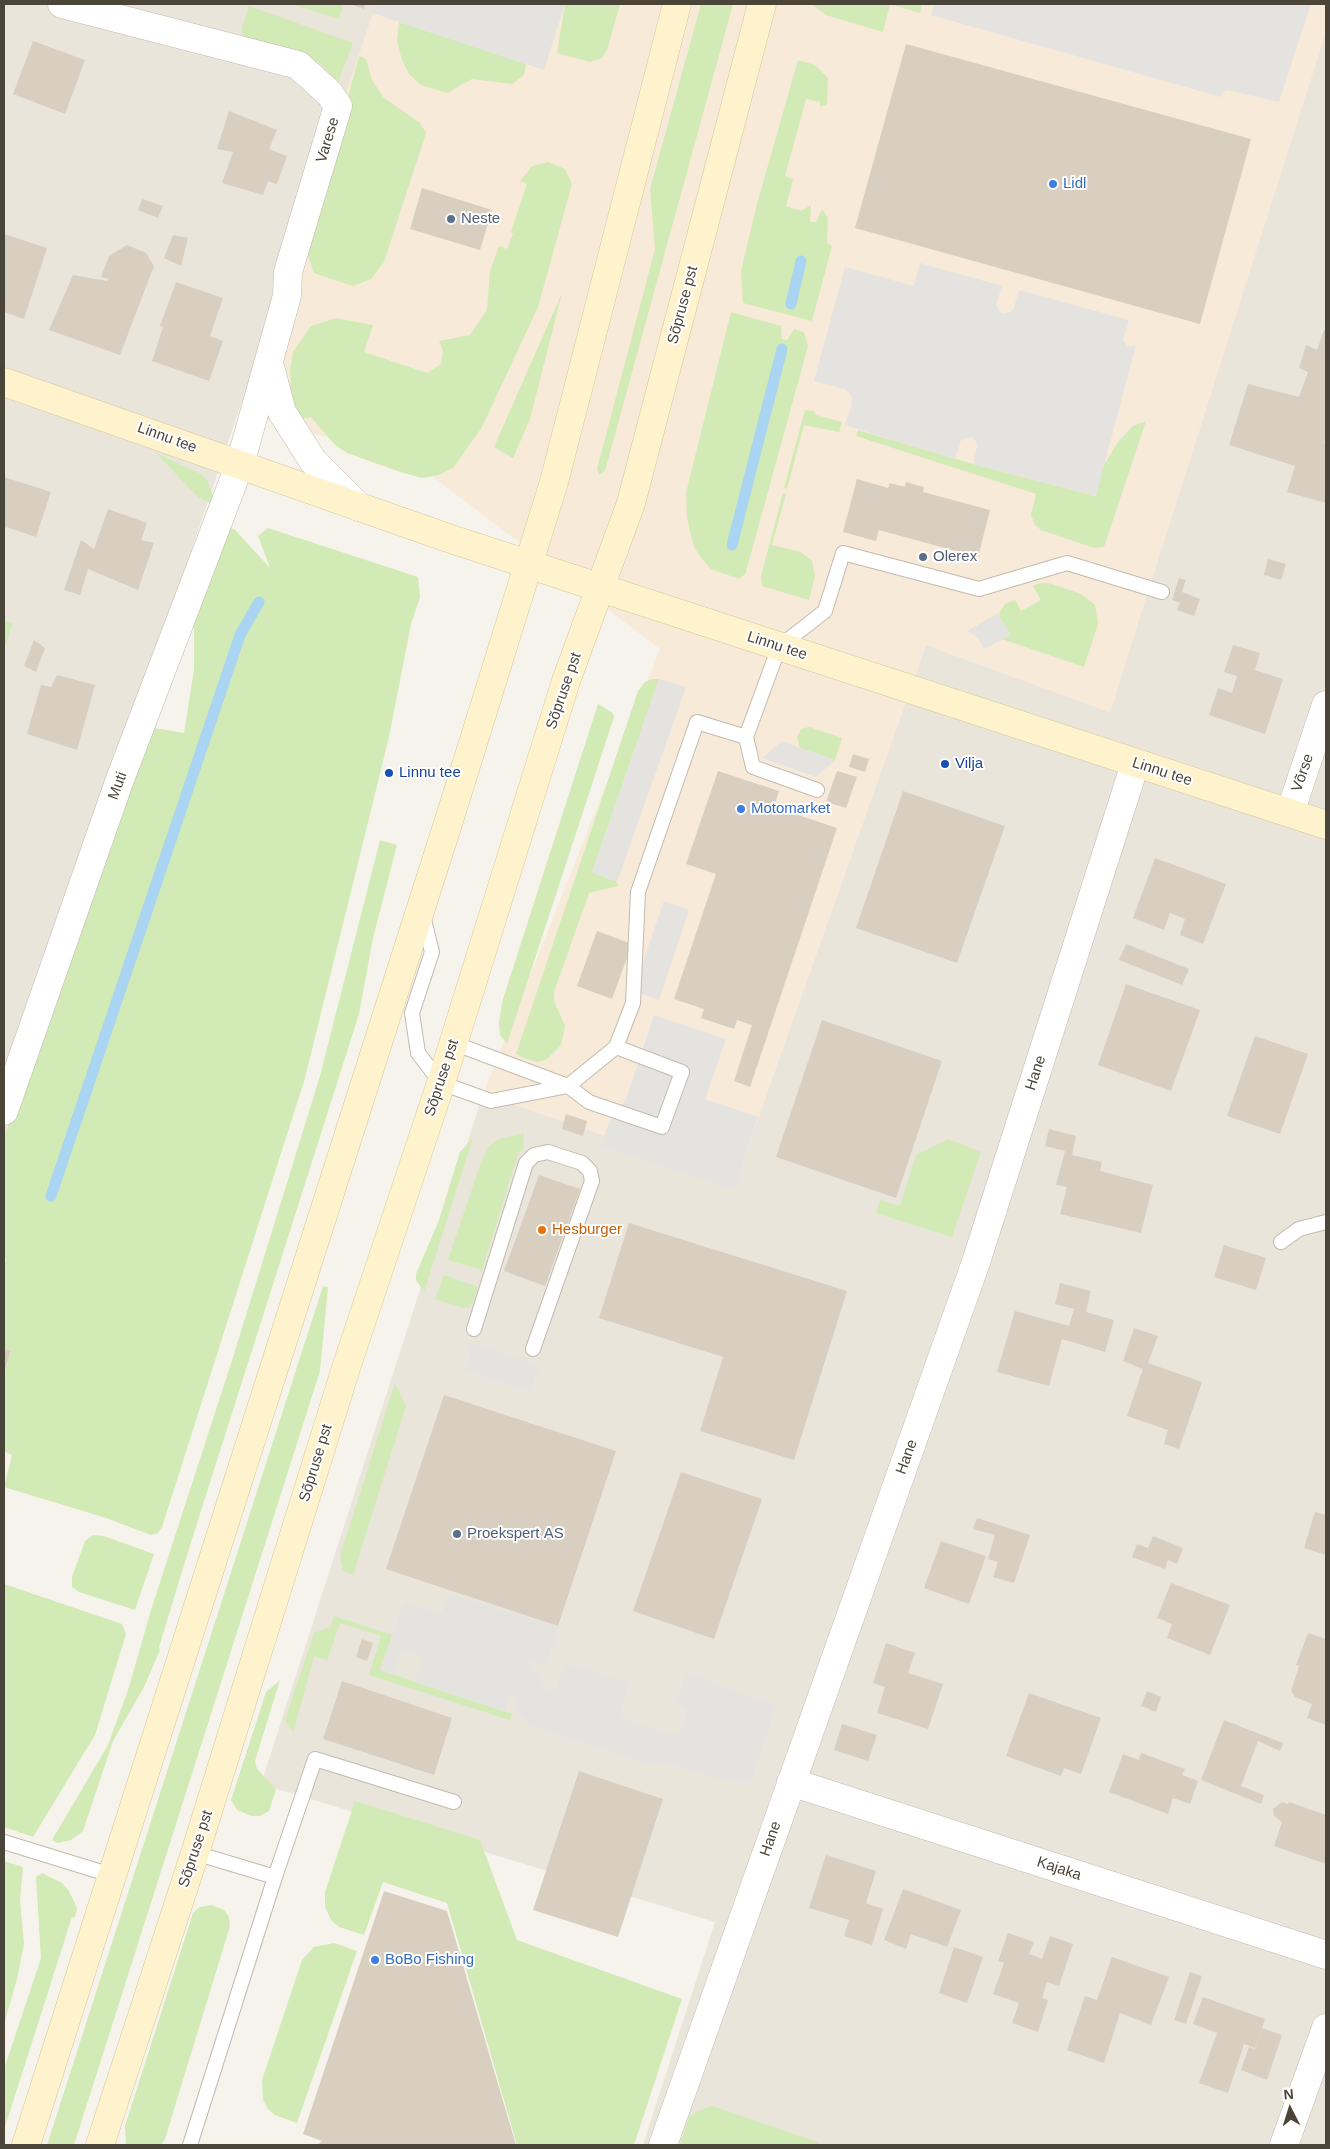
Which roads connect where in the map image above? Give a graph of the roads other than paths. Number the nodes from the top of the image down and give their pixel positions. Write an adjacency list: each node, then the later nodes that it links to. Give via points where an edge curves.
1 (62, 4): 4 (street, Varese, via 298,65 338,106 288,272 288,296)
2 (677, 4): 8 (main road, via 554,482)
3 (762, 4): 9 (main road, Sõpruse pst, via 631,503)
4 (269, 362): 6 (street, Varese); 7 (street, via 282,412 314,461)
5 (4, 382): 6 (main road, Linnu tee)
6 (240, 464): 7 (main road, Linnu tee); 23 (street, Muti, via 119,782)
7 (359, 507): 8 (main road, Linnu tee)
8 (528, 563): 9 (main road, Linnu tee); 18 (main road)
9 (602, 588): 11 (main road, Linnu tee); 19 (main road, Sõpruse pst, via 566,681)
10 (1162, 592): 11 (lane, via 1067,562 979,589 843,553 825,610)
11 (779, 647): 13 (lane); 14 (main road, Linnu tee)
12 (1326, 705): 16 (street, Võrse)
13 (746, 737): 15 (lane, via 753,767); 20 (lane, via 697,722 638,892 633,1003)
14 (1135, 764): 16 (main road, Linnu tee); 28 (street, Hane, via 976,1262)
15 (817, 790)
16 (1290, 813): 17 (main road, Linnu tee)
17 (1326, 825)
18 (421, 908): 21 (lane, via 432,952 412,1013 418,1053); 32 (main road, via 183,1660)
19 (453, 1043): 21 (main road, Sõpruse pst); 22 (lane)
20 (616, 1047): 22 (lane); 22 (lane, via 682,1072 662,1128 589,1102)
21 (440, 1083): 22 (lane, via 491,1101); 31 (main road, Sõpruse pst, via 346,1368)
22 (568, 1086)
23 (4, 1111)
24 (1326, 1222): 25 (lane, via 1299,1228)
25 (1280, 1242)
26 (474, 1329): 27 (lane, via 526,1163 534,1155 548,1152 565,1157 582,1163 590,1171 592,1181)
27 (533, 1349)
28 (791, 1782): 34 (street, Kajaka); 39 (street, Hane)
29 (454, 1802): 33 (lane, via 315,1760)
30 (4, 1842): 32 (lane)
31 (195, 1853): 33 (lane); 37 (main road, Sõpruse pst)
32 (111, 1875): 36 (main road)
33 (275, 1877): 38 (lane)
34 (1326, 1955)
35 (1326, 2028): 40 (street)
36 (26, 2145)
37 (100, 2145)
38 (190, 2145)
39 (663, 2145)
40 (1284, 2145)

